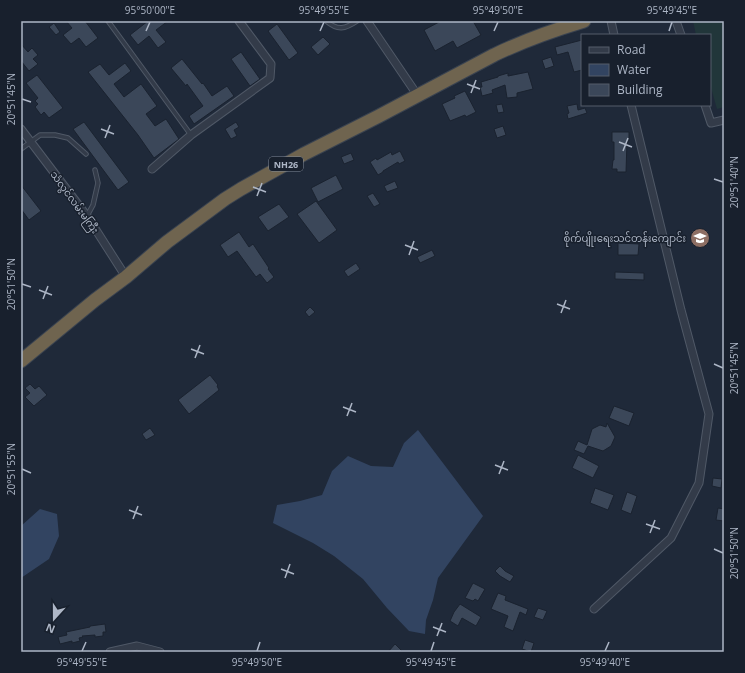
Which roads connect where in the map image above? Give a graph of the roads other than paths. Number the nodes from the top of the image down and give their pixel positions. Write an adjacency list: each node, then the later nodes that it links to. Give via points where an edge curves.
1 (108, 21): 16 (lane)
2 (239, 21): 16 (street, via 271,64 270,78)
3 (326, 21): 4 (lane, via 340,29)
4 (357, 21)
5 (368, 21): 11 (street)
6 (584, 21): 11 (highway, NH26, via 507,49)
7 (611, 21): 9 (street)
8 (676, 21): 10 (street)
9 (614, 34)
10 (681, 34)
11 (418, 96): 23 (highway, NH26, via 241,189 173,238)
12 (631, 106): 25 (street, via 709,414 700,483 671,538)
13 (705, 106): 14 (street, via 711,123)
14 (724, 120)
15 (21, 129): 17 (street, သံလွင်လမ်းမကြီး)
16 (191, 135): 20 (street)
17 (30, 142): 18 (lane); 19 (lane, via 40,136 55,135 68,138); 22 (street, သံလွင်လမ်းမကြီး)
18 (21, 149)
19 (86, 154)
20 (152, 169)
21 (95, 170): 22 (lane, via 98,183 96,196)
22 (87, 216): 23 (street, သံလွင်လမ်းမကြီး)
23 (126, 277): 24 (highway, NH26)
24 (21, 361)
25 (594, 609)
26 (110, 652): 27 (street, via 137,646)
27 (160, 652)

